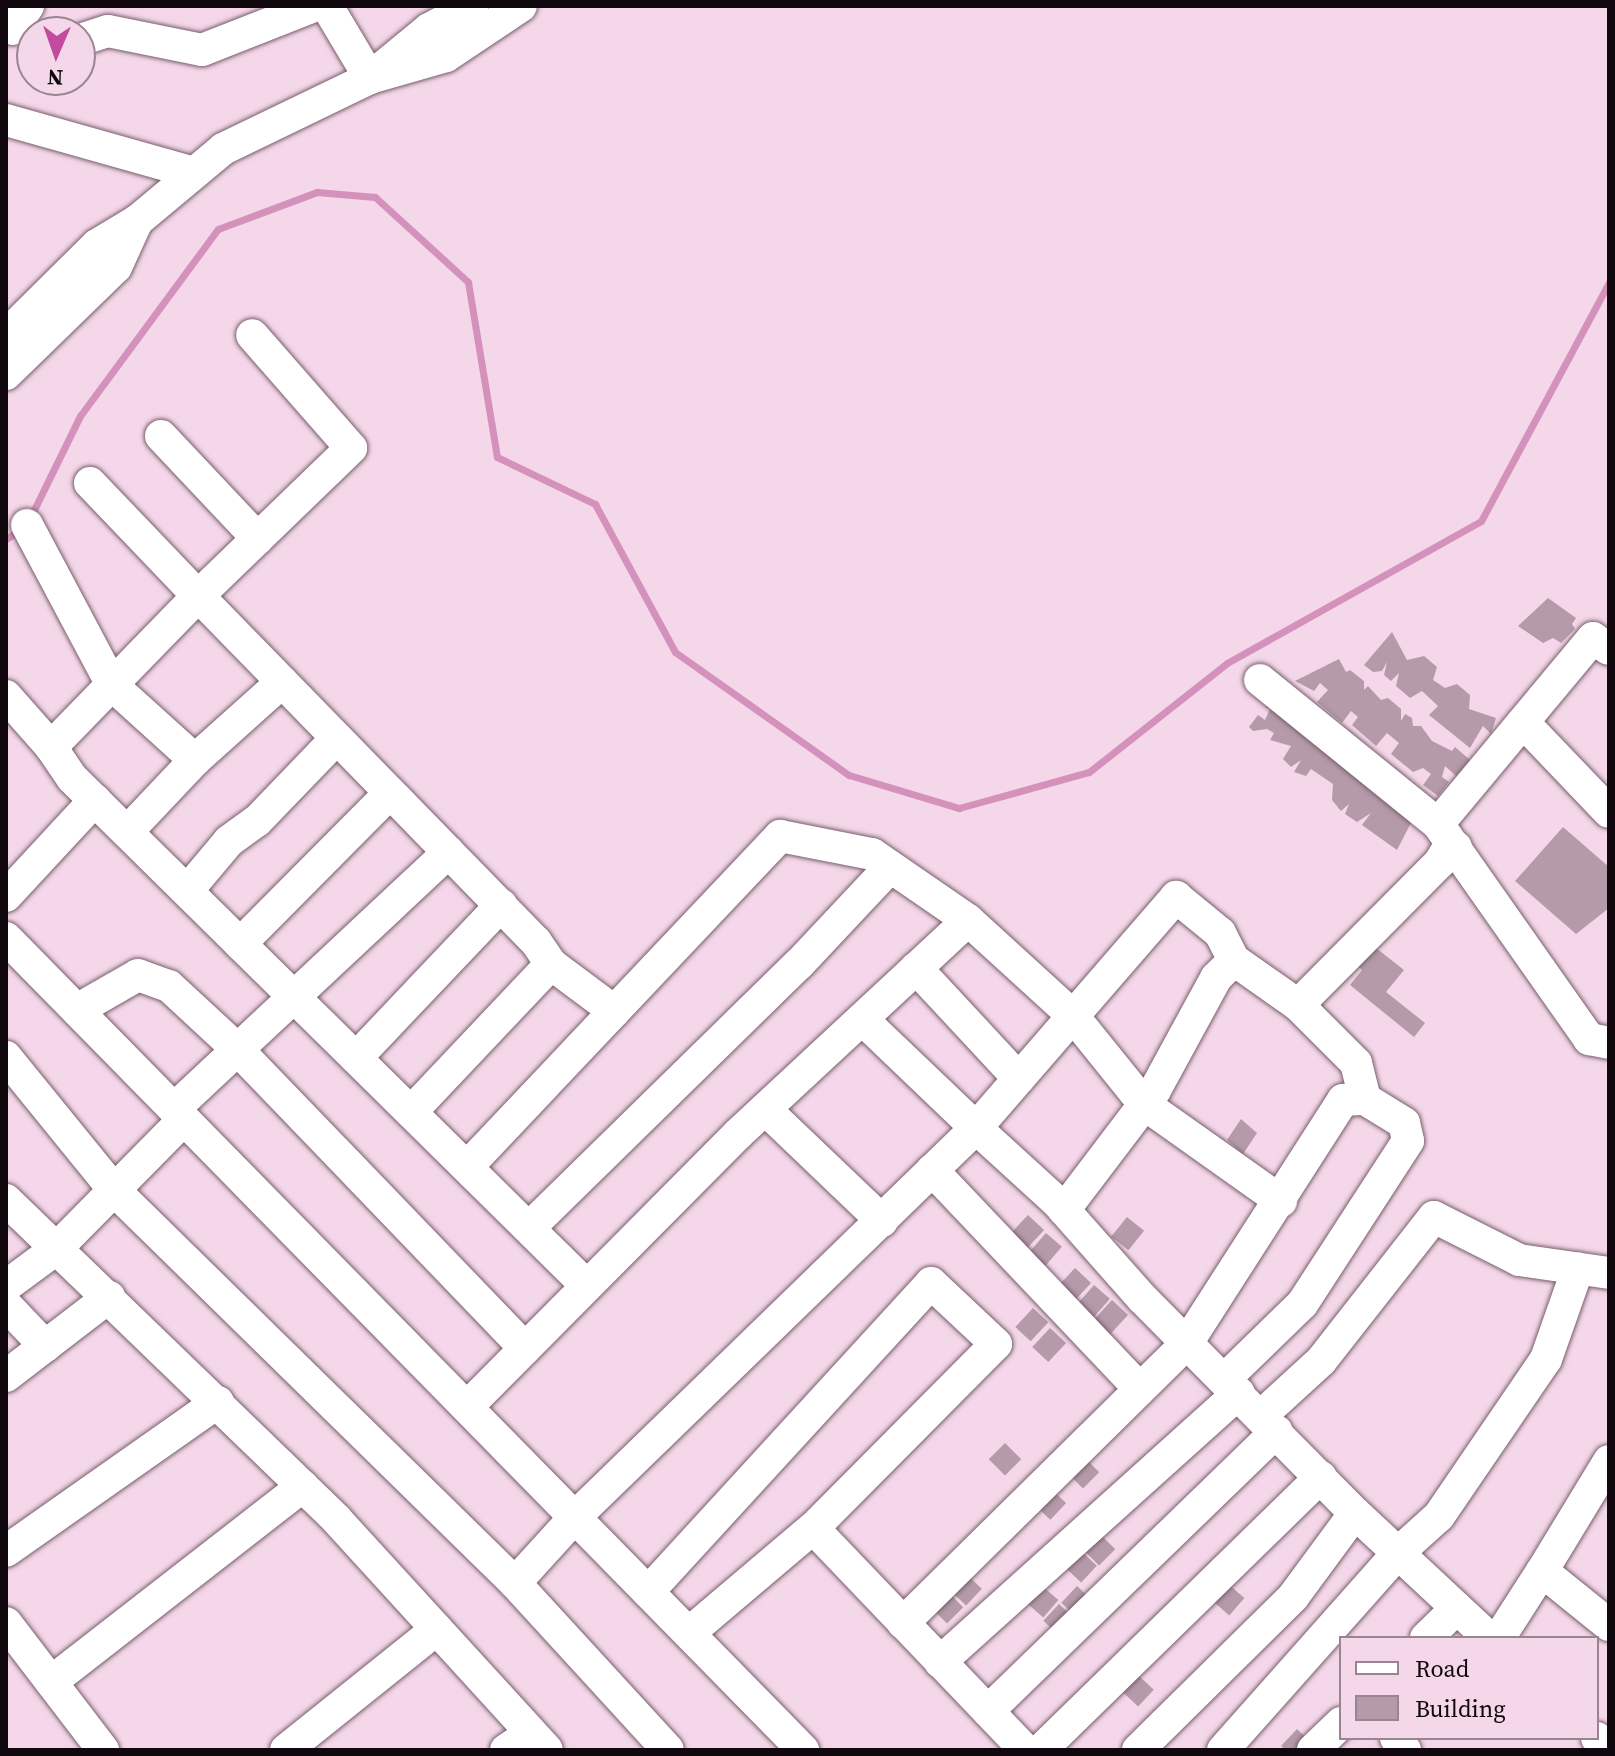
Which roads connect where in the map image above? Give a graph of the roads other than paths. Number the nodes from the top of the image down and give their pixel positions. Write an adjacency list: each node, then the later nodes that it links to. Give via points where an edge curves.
1 (314, 6): 5 (street, via 202,50)
2 (327, 6): 6 (street)
3 (472, 6): 6 (street, via 429,29)
4 (521, 6): 6 (street, via 446,56)
5 (104, 26)
6 (370, 78): 8 (street, via 223,149)
7 (6, 120): 8 (street)
8 (191, 172): 9 (street)
9 (137, 221): 10 (street, via 97,245); 12 (street, via 116,267)
10 (6, 335)
11 (252, 335): 16 (street, via 351,448)
12 (6, 374)
13 (161, 436): 16 (street)
14 (90, 483): 17 (street)
15 (27, 525): 21 (street)
16 (258, 539): 17 (street)
17 (198, 596): 20 (street); 21 (street)
18 (1609, 649): 23 (street, via 1593,638)
19 (1260, 680): 31 (street)
20 (282, 682): 24 (street); 26 (street)
21 (112, 685): 25 (street); 26 (street)
22 (6, 696): 25 (street)
23 (1523, 722): 29 (street); 31 (street)
24 (337, 738): 27 (street); 34 (street, via 257,821 229,841)
25 (51, 747): 28 (street)
26 (195, 760): 30 (street)
27 (390, 793): 32 (street); 39 (street)
28 (95, 800): 30 (street); 35 (street)
29 (1609, 812)
30 (127, 832): 34 (street)
31 (1447, 835): 44 (street, via 1448,848 1440,862); 49 (street, via 1589,1039)
32 (449, 852): 36 (street); 43 (street)
33 (890, 867): 37 (street); 46 (street, via 872,854 780,836); 67 (street, via 799,964)
34 (187, 891): 39 (street)
35 (6, 896)
36 (501, 905): 41 (street); 52 (street)
37 (968, 920): 42 (street); 47 (street)
38 (6, 938): 45 (street)
39 (240, 944): 43 (street)
40 (1234, 960): 44 (street); 47 (street, via 1220,933 1176,897); 55 (street, via 1216,978)
41 (551, 964): 46 (street); 57 (street)
42 (916, 968): 48 (street); 53 (street)
43 (295, 997): 50 (street); 52 (street)
44 (1298, 1005): 54 (street, via 1356,1063)
45 (77, 1010): 50 (street, via 138,975 149,975); 58 (street)
46 (614, 1011): 60 (street)
47 (1073, 1016): 53 (street); 55 (street)
48 (862, 1019): 56 (street); 59 (street)
49 (1609, 1043)
50 (238, 1050): 58 (street); 76 (street)
51 (6, 1057): 62 (street)
52 (356, 1058): 57 (street)
53 (1019, 1079): 59 (street)
54 (1365, 1099): 64 (street, via 1343,1100); 80 (street, via 1404,1123 1408,1141 1302,1304)
55 (1144, 1104): 64 (street); 65 (street)
56 (765, 1109): 66 (street); 71 (street)
57 (411, 1112): 60 (street)
58 (179, 1114): 62 (street); 81 (street)
59 (976, 1128): 61 (street); 65 (street)
60 (467, 1167): 67 (street)
61 (932, 1170): 66 (street); 78 (street)
62 (114, 1190): 68 (street); 91 (street)
63 (6, 1200): 68 (street)
64 (1281, 1201): 74 (street)
65 (1064, 1210): 74 (street)
66 (882, 1221): 86 (street)
67 (529, 1228): 71 (street)
68 (56, 1249): 70 (street); 72 (street)
69 (1594, 1270): 80 (street, via 1519,1260 1434,1217 1321,1361); 89 (street, via 1546,1359 1439,1516)
70 (6, 1286)
71 (587, 1286): 76 (street)
72 (109, 1297): 75 (street); 79 (street)
73 (6, 1305): 75 (street)
74 (1187, 1343): 78 (street); 80 (street)
75 (45, 1346): 77 (street)
76 (525, 1348): 81 (street)
77 (6, 1376)
78 (1140, 1389): 95 (street)
79 (218, 1402): 84 (street); 88 (street)
80 (1251, 1405): 83 (street); 102 (street); 104 (street)
81 (467, 1407): 86 (street)
82 (1609, 1461): 90 (street)
83 (1321, 1477): 85 (street); 112 (street)
84 (303, 1486): 97 (street); 103 (street)
85 (1355, 1513): 89 (street); 113 (street, via 1293,1597)
86 (575, 1517): 91 (street); 92 (street)
87 (813, 1528): 92 (street, via 996,1344 931,1283); 95 (street); 98 (street)
88 (6, 1551)
89 (1398, 1553): 93 (street); 114 (street)
90 (1542, 1571): 96 (street); 101 (street)
91 (515, 1583): 109 (street)
92 (648, 1592): 98 (street)
93 (1457, 1608): 99 (street); 100 (street)
94 (6, 1623): 103 (street)
95 (903, 1623): 102 (street)
96 (1609, 1625)
97 (437, 1629): 106 (street); 108 (street)
98 (689, 1633): 110 (street)
99 (1428, 1636)
100 (1487, 1636)
101 (1500, 1636)
102 (940, 1662): 104 (street)
103 (51, 1682): 107 (street)
104 (988, 1711): 111 (street)
105 (1339, 1725): 115 (street)
106 (528, 1744)
107 (103, 1750)
108 (286, 1750)
109 (668, 1750)
110 (803, 1750)
111 (1025, 1750)
112 (1041, 1750)
113 (1138, 1750)
114 (1223, 1750)
115 (1313, 1750)

